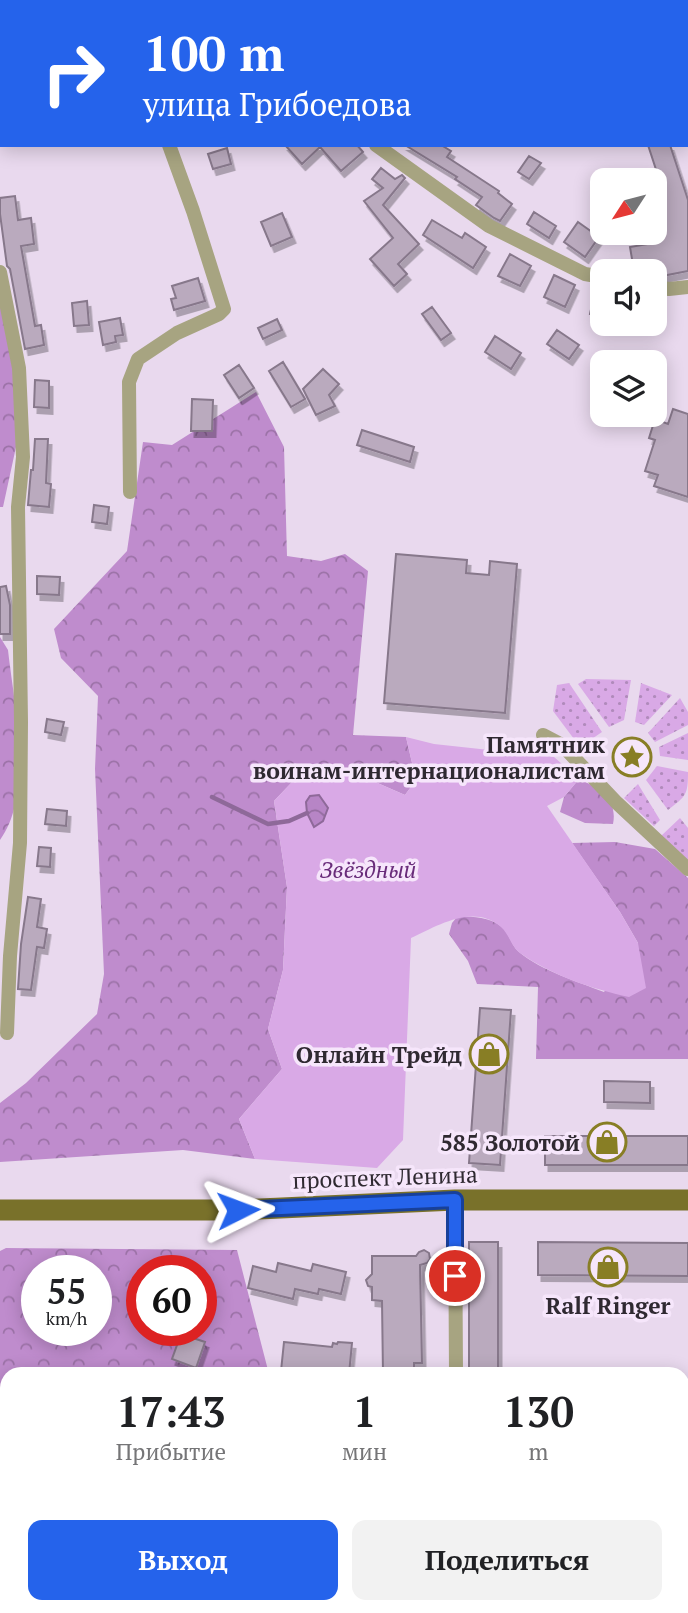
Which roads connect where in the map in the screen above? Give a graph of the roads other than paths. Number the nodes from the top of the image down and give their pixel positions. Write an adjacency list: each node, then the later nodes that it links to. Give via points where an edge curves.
1 (170, 147): 7 (street, via 224,309 138,359 130,382)
2 (379, 147): 4 (street, via 489,226)
3 (0, 272): 10 (street, via 19,368 23,457 19,507 20,843)
4 (590, 275)
5 (688, 287): 6 (street)
6 (667, 289)
7 (130, 492)
8 (543, 735): 9 (street, via 562,745)
9 (688, 869)
10 (7, 1034)
11 (688, 1199): 12 (main road, проспект Ленина)
12 (455, 1200): 13 (main road, проспект Ленина, via 238,1210); 14 (street)
13 (0, 1210)
14 (456, 1367)

